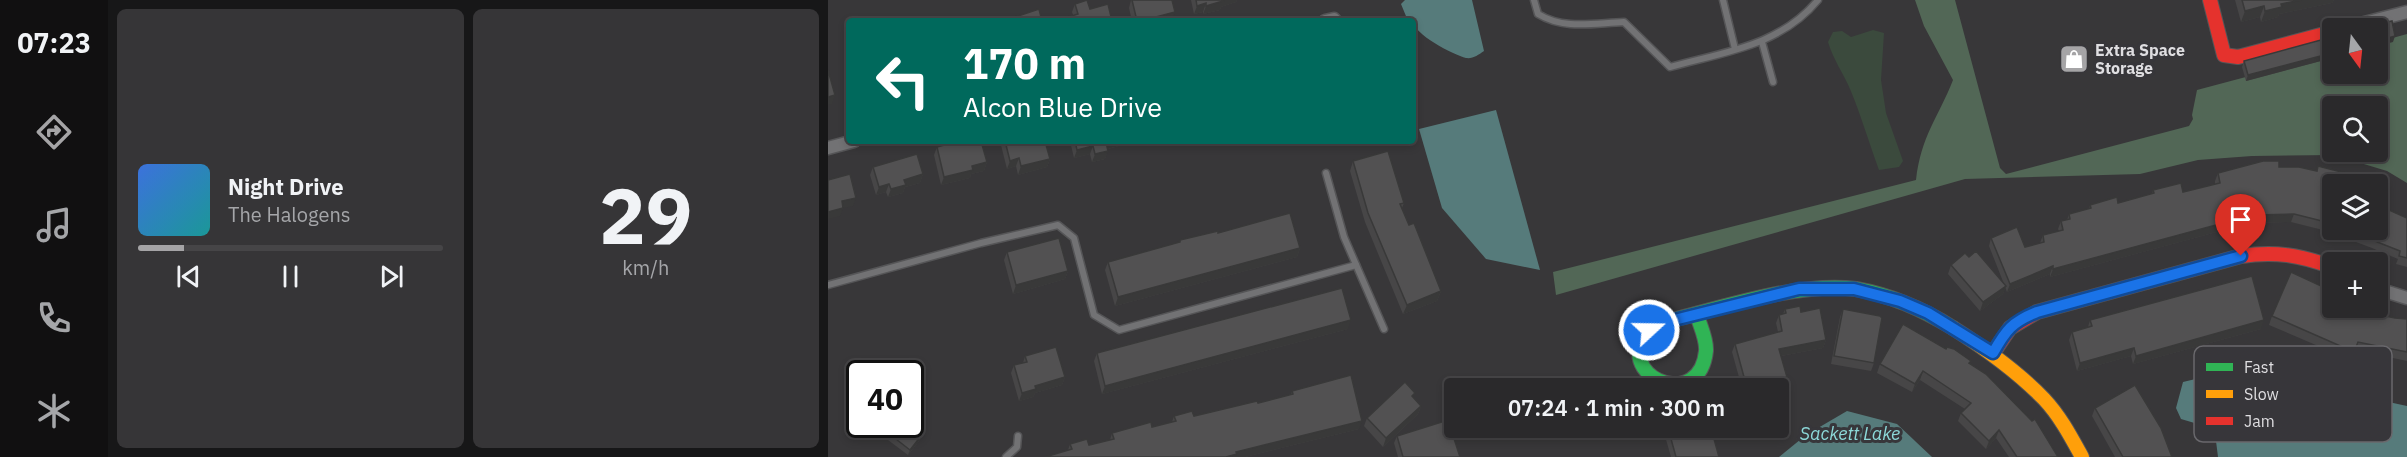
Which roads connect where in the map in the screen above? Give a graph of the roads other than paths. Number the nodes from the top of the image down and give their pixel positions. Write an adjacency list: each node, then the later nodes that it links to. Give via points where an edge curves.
1 (1534, 0): 9 (lane, via 1538,14 1552,22 1624,22 1670,67)
2 (1723, 0): 9 (lane)
3 (1818, 0): 8 (lane, via 1792,25)
4 (2210, 0): 7 (street, via 2224,55 2238,57)
5 (2407, 12): 6 (street)
6 (2384, 18)
7 (2322, 35)
8 (1762, 42): 9 (lane); 10 (lane)
9 (1735, 49)
10 (1773, 82)
11 (846, 143): 12 (street)
12 (828, 148)
13 (1326, 173): 15 (lane)
14 (2322, 263): 21 (street, via 2293,252 2272,250 2241,256 2028,315 2005,331)
15 (1356, 265): 16 (lane, via 1119,330 1094,315 1074,238 1058,225); 20 (lane)
16 (828, 285)
17 (2388, 292): 18 (street)
18 (2407, 298)
19 (1697, 315): 19 (street, via 1658,324 1643,338 1642,368 1657,382 1678,386 1697,375 1706,352); 21 (street, via 1799,289 1854,289 1928,313)
20 (1384, 329)
21 (1993, 353): 24 (street, via 2044,399)
22 (1018, 436): 23 (lane, via 1017,447)
23 (1006, 457)
24 (2082, 457)

